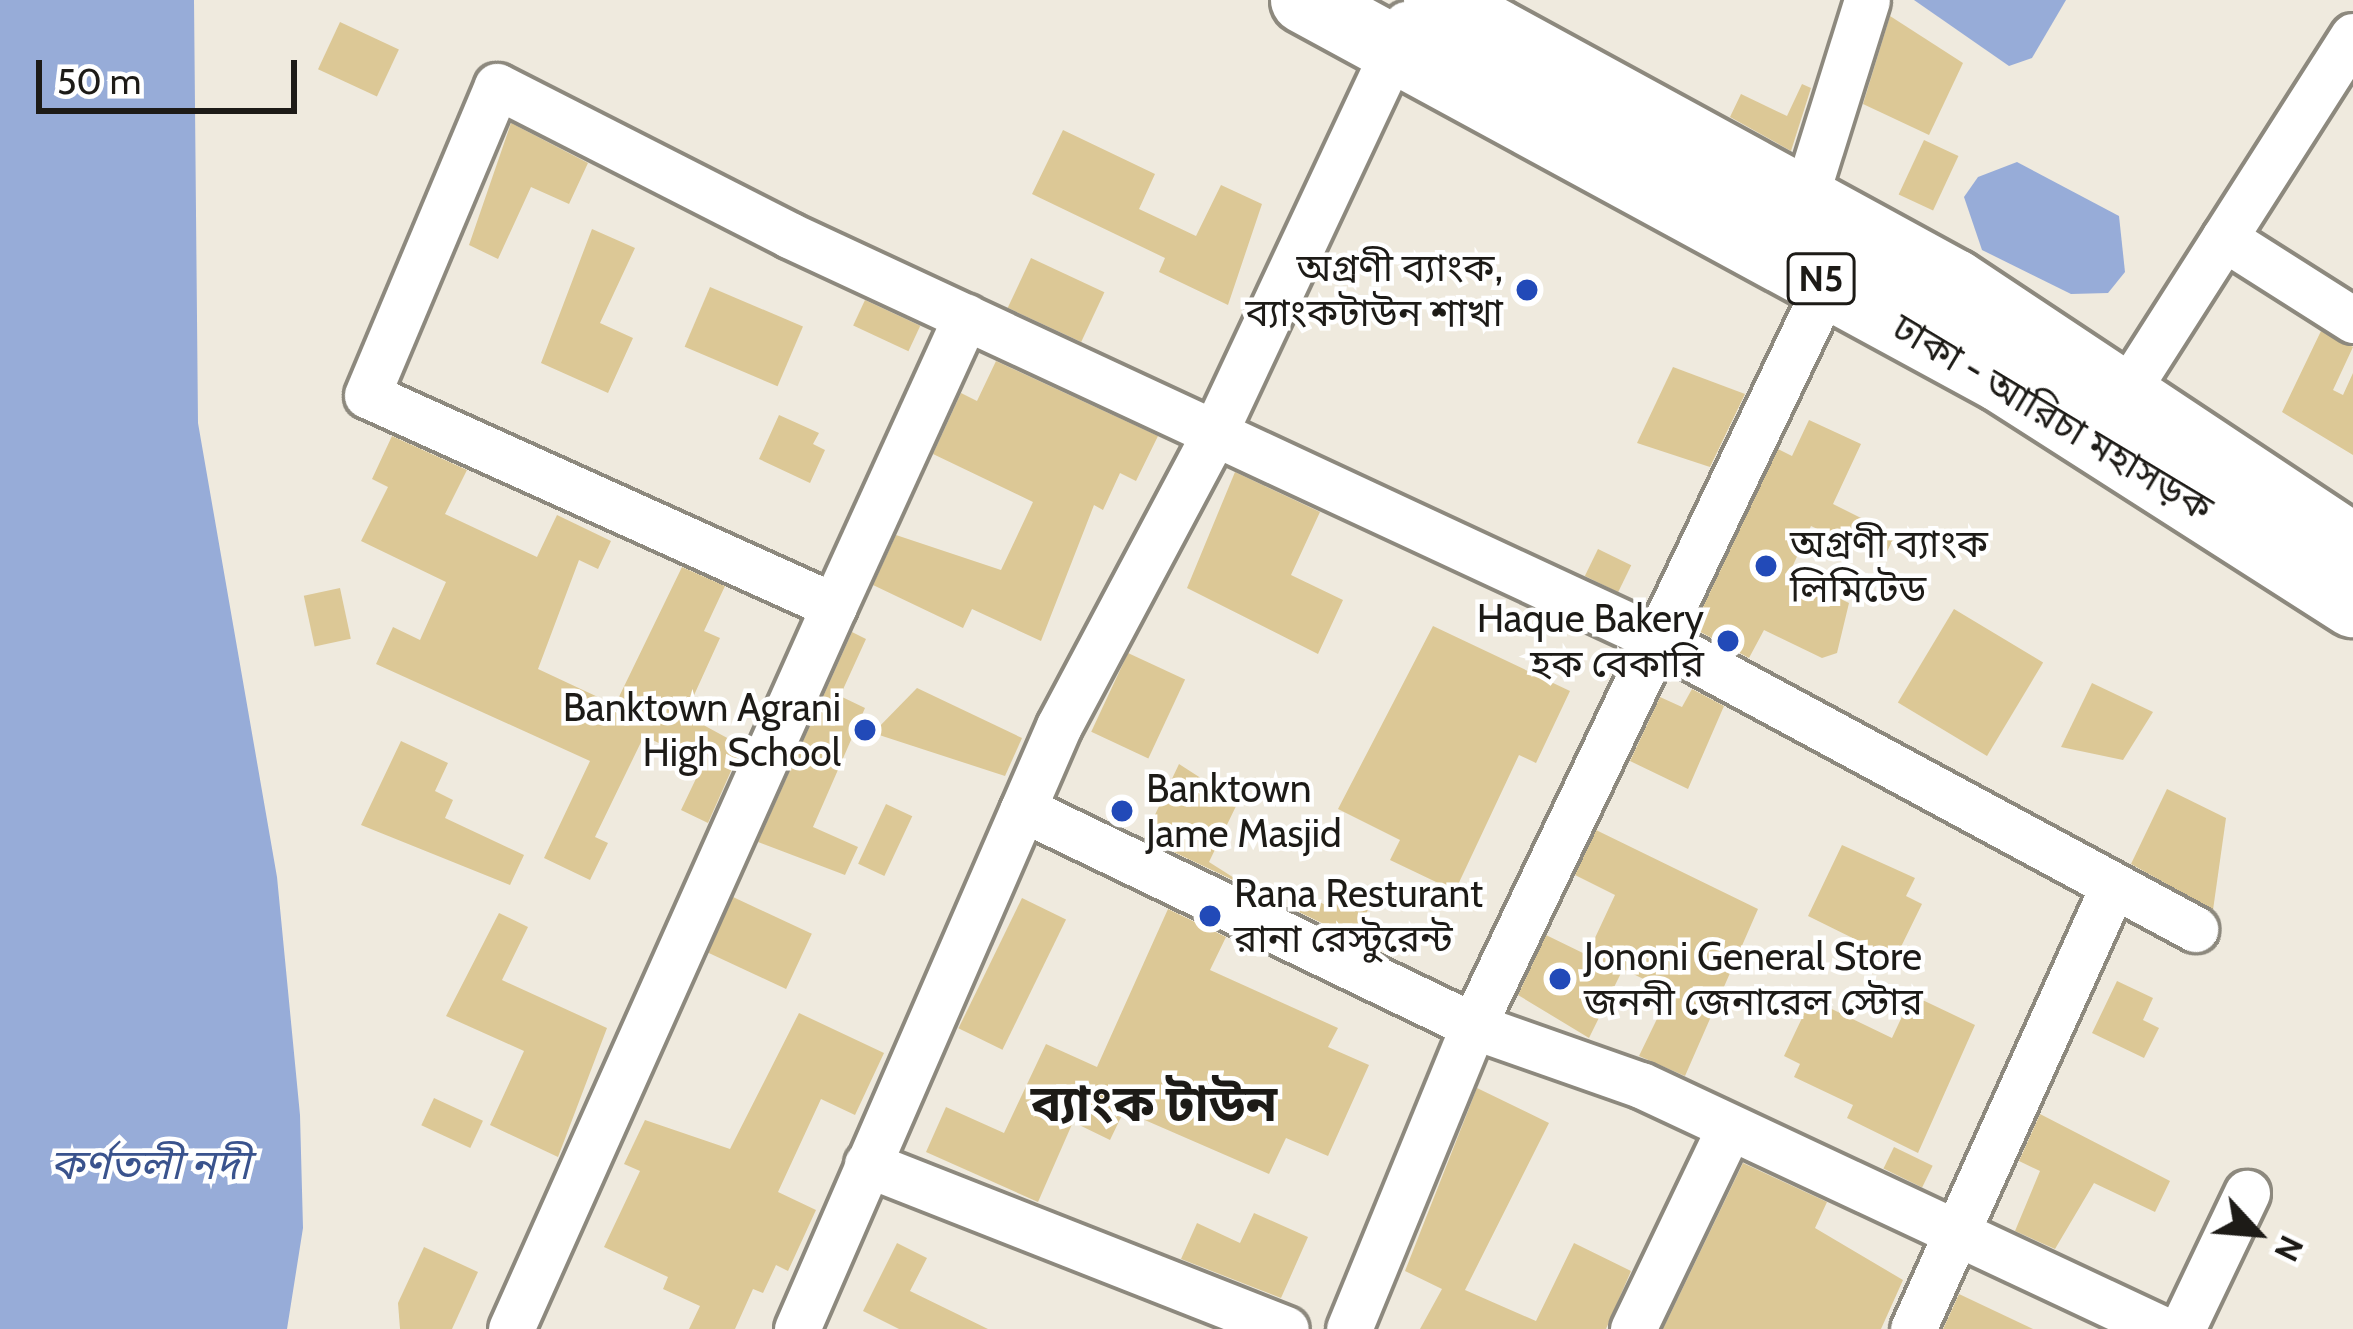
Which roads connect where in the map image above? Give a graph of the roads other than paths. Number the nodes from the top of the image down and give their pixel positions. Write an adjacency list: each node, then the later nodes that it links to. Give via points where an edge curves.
1 (1304, 0): 3 (highway, ঢাকা - আরিচা মহাসড়ক / N5)
2 (1867, 0): 5 (street)
3 (1417, 15): 5 (highway, ঢাকা - আরিচা মহাসড়ক / N5); 5 (highway, ঢাকা - আরিচা মহাসড়ক / N5); 10 (street)
4 (2353, 36): 6 (street)
5 (1829, 236): 9 (highway, ঢাকা - আরিচা মহাসড়ক / N5); 11 (highway, ঢাকা - আরিচা মহাসড়ক / N5); 13 (street)
6 (2224, 238): 8 (street); 9 (street)
7 (966, 317): 10 (street); 12 (street); 12 (street, via 496,86 368,395)
8 (2353, 320)
9 (2126, 392): 11 (highway, ঢাকা - আরিচা মহাসড়ক / N5)
10 (1213, 436): 13 (street); 14 (street)
11 (2344, 569)
12 (834, 606): 22 (street)
13 (1653, 637): 15 (street); 17 (street)
14 (1023, 809): 17 (street); 19 (street)
15 (2112, 889): 16 (street); 21 (street)
16 (2195, 929)
17 (1473, 1026): 18 (street, via 1641,1085); 25 (street)
18 (1729, 1130): 21 (street); 26 (street)
19 (867, 1164): 23 (street); 24 (street)
20 (2247, 1193): 29 (street)
21 (1957, 1236): 27 (street); 28 (street)
22 (512, 1329)
23 (797, 1329)
24 (1286, 1329)
25 (1349, 1329)
26 (1633, 1329)
27 (1913, 1329)
28 (2162, 1329)
29 (2182, 1329)

